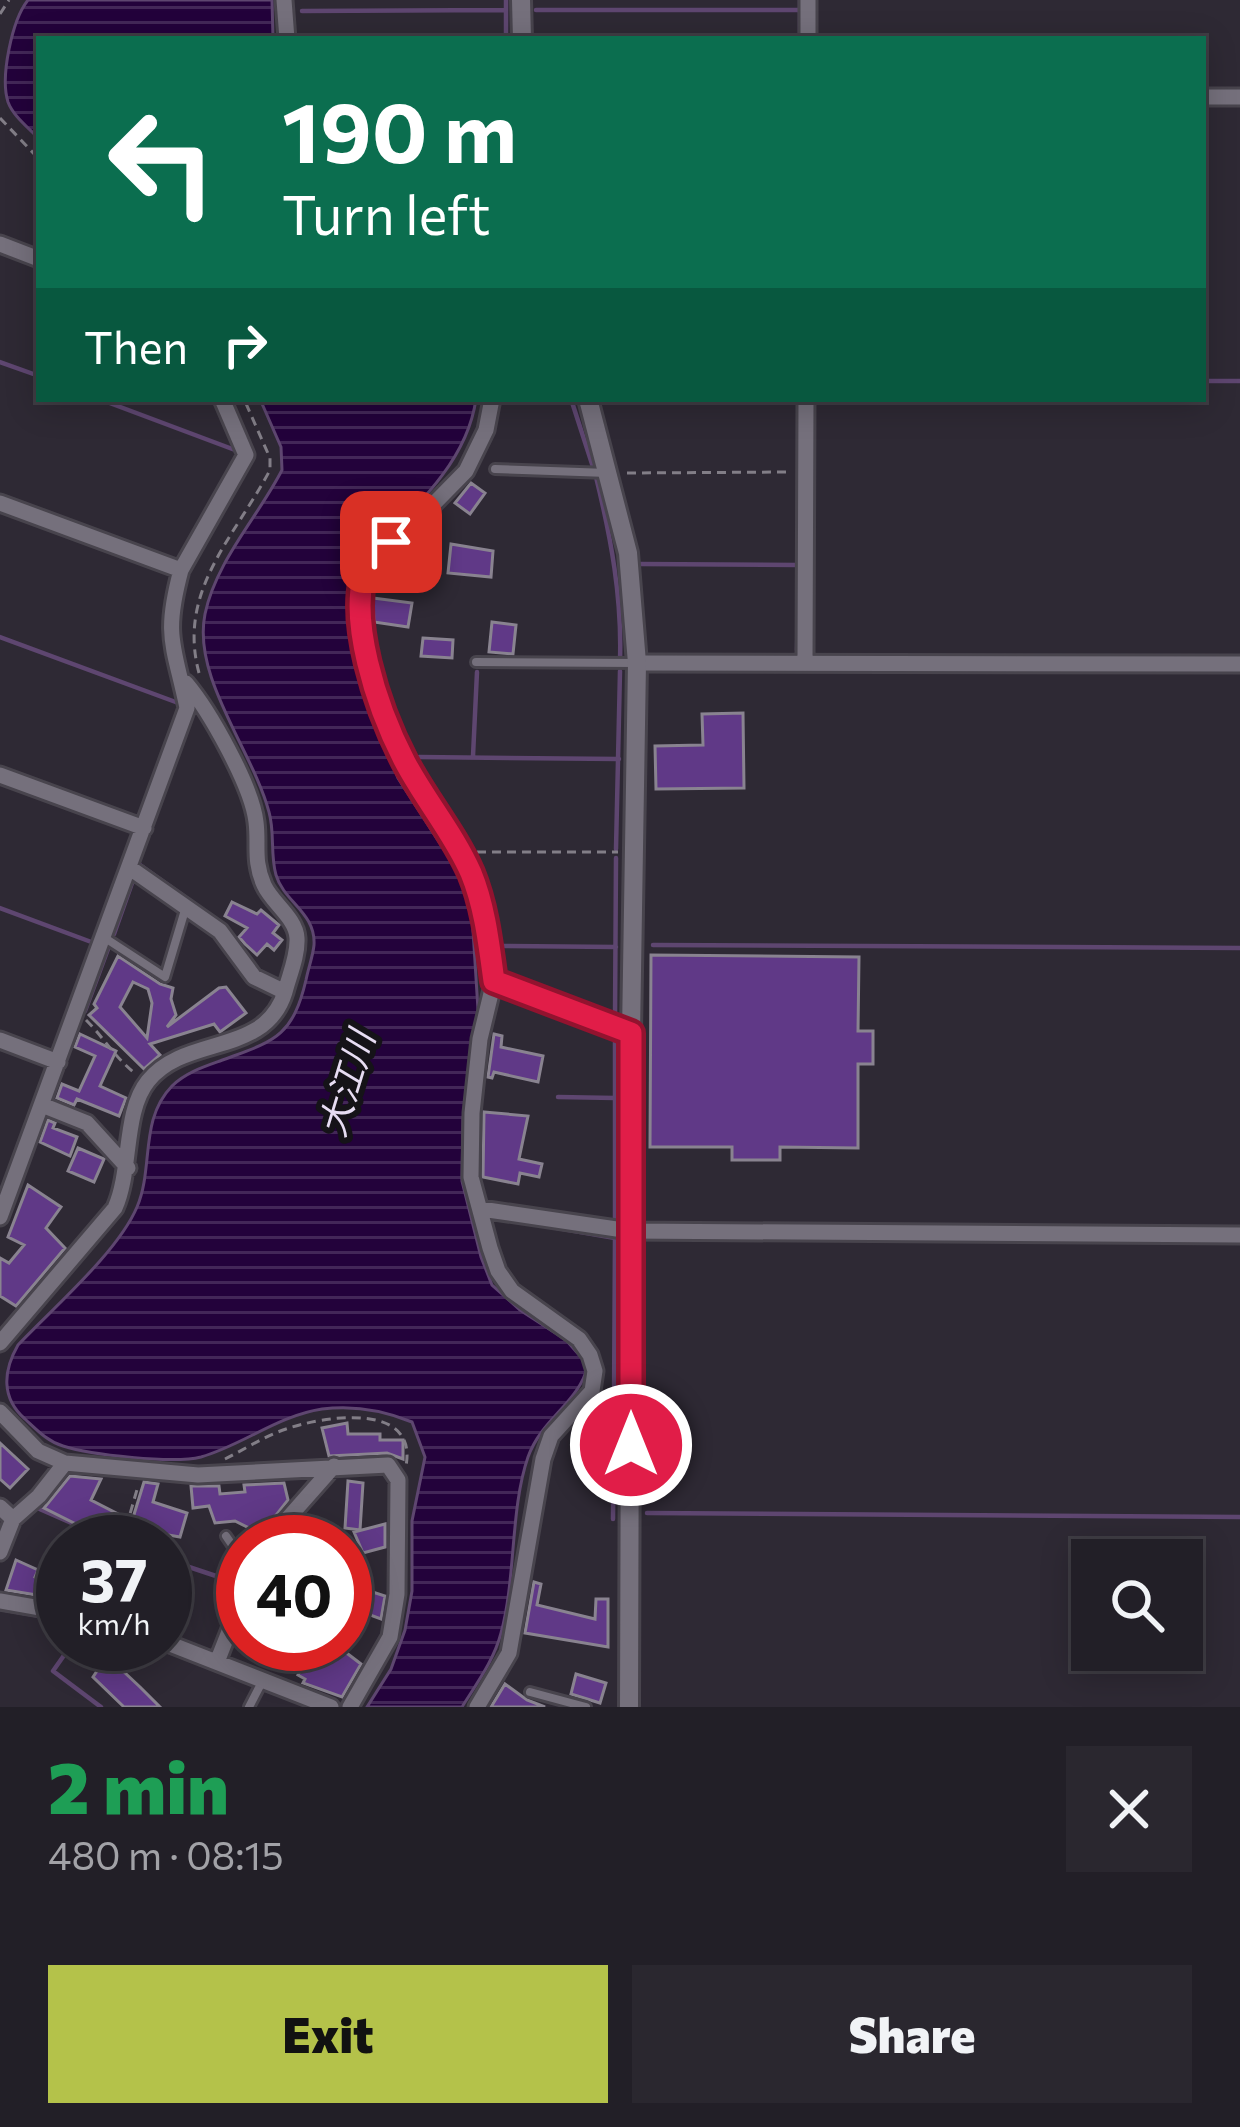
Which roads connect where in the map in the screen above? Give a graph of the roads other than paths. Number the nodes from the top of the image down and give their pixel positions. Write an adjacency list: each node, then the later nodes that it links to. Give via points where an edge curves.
1 (284, 0): 4 (street)
2 (521, 0): 5 (street)
3 (808, 0): 6 (street)
4 (287, 36)
5 (522, 36)
6 (808, 36)
7 (1206, 97): 8 (street)
8 (1240, 98)
9 (0, 244): 10 (street)
10 (36, 258)
11 (223, 402): 18 (street, via 246,455)
12 (491, 402): 29 (street, via 466,471 370,557 361,597 386,721 472,875)
13 (588, 402): 16 (street)
14 (806, 402): 20 (street)
15 (494, 469): 16 (lane)
16 (610, 472): 21 (street, via 628,553)
17 (0, 503): 18 (street)
18 (181, 570): 23 (street, via 171,606)
19 (476, 662): 21 (lane)
20 (805, 662): 21 (street); 22 (street)
21 (637, 663): 31 (street)
22 (1240, 664)
23 (176, 672): 25 (street, via 187,708); 30 (street, via 227,742 256,821 261,879 298,935)
24 (0, 775): 25 (street)
25 (144, 828): 26 (street)
26 (130, 868): 27 (street); 28 (street)
27 (186, 908): 28 (lane, via 165,977); 30 (street, via 220,932 254,977)
28 (104, 937): 33 (street)
29 (494, 981): 31 (street); 36 (street, via 472,1113 471,1178)
30 (285, 992): 35 (street, via 267,1025 188,1054 147,1082 134,1112)
31 (631, 1033): 38 (street)
32 (0, 1040): 33 (street)
33 (58, 1062): 34 (street)
34 (42, 1105): 35 (street, via 87,1123); 37 (street)
35 (128, 1168): 40 (street, via 101,1228)
36 (481, 1209): 38 (street); 55 (street, via 497,1271 579,1339 595,1371 592,1391 551,1436 509,1653)
37 (0, 1217)
38 (630, 1231): 39 (street); 57 (street)
39 (1240, 1234)
40 (0, 1343)
41 (0, 1412): 42 (street, via 38,1451)
42 (64, 1463): 43 (street, via 198,1475); 44 (street, via 39,1496)
43 (334, 1466): 45 (street); 54 (street, via 388,1465 398,1480 390,1637)
44 (6, 1513): 46 (street)
45 (291, 1515)
46 (0, 1552)
47 (0, 1601): 48 (street)
48 (36, 1607)
49 (239, 1671): 50 (street)
50 (263, 1680): 52 (lane); 53 (street)
51 (530, 1692): 56 (lane)
52 (249, 1707)
53 (331, 1707)
54 (350, 1707)
55 (477, 1707)
56 (586, 1707)
57 (629, 1707)

